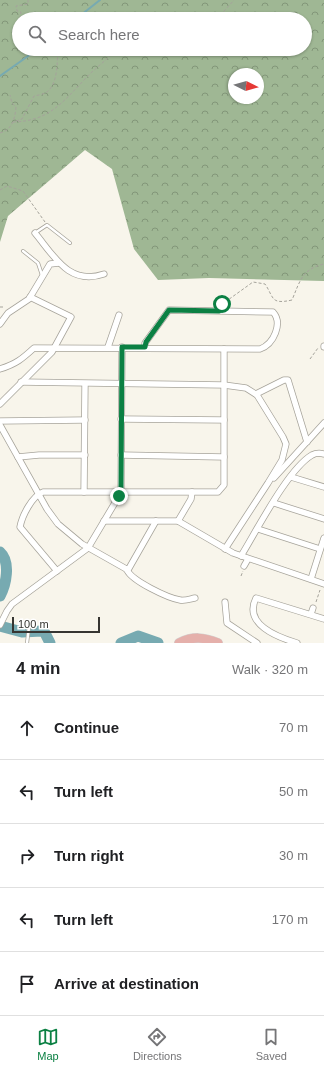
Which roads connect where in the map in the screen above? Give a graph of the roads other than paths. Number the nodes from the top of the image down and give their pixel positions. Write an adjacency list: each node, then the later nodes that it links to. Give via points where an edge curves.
1 (35, 233): 2 (lane, via 47,225); 4 (street)
2 (70, 243)
3 (23, 251): 6 (lane, via 38,264)
4 (59, 263): 5 (street, via 75,275 93,278); 6 (street, via 50,264)
5 (104, 274)
6 (42, 275): 7 (street)
7 (30, 297): 9 (street, via 8,313); 13 (street, via 71,317)
8 (119, 315): 10 (street)
9 (0, 324)
10 (108, 347): 11 (street); 13 (street)
11 (122, 347): 12 (street); 18 (street)
12 (145, 347): 14 (street); 14 (street, via 169,310 272,312 277,319 277,330 264,348)
13 (55, 348): 15 (street, via 34,348 25,358); 16 (street)
14 (224, 349): 19 (street)
15 (0, 369)
16 (21, 382): 17 (street); 21 (street)
17 (85, 384): 18 (street); 23 (street)
18 (122, 384): 19 (street); 22 (street)
19 (224, 385): 20 (street, via 246,388); 24 (street)
20 (256, 394): 28 (street, via 288,380); 35 (street, via 286,444 282,460)
21 (0, 404)
22 (121, 419): 24 (street); 31 (street)
23 (85, 420): 25 (street); 30 (street)
24 (224, 420): 33 (street)
25 (0, 421)
26 (324, 423): 28 (street)
27 (0, 425): 32 (street)
28 (307, 442): 35 (street)
29 (324, 454): 34 (street, via 313,454)
30 (85, 455): 32 (street); 37 (street)
31 (121, 456): 33 (street); 38 (street)
32 (18, 457): 40 (street)
33 (224, 457): 39 (street, via 222,489 218,492)
34 (291, 477): 36 (street); 41 (street)
35 (268, 484): 49 (street)
36 (324, 487)
37 (84, 492): 38 (street); 40 (street)
38 (120, 492): 39 (street); 43 (street)
39 (192, 492): 45 (street, via 191,499)
40 (38, 493): 48 (street, via 58,524); 55 (street, via 20,527)
41 (274, 503): 42 (street); 46 (street)
42 (324, 519)
43 (104, 521): 44 (street); 48 (street)
44 (156, 521): 45 (street); 54 (street)
45 (178, 521): 49 (street)
46 (258, 529): 50 (street); 51 (street)
47 (324, 538): 50 (street)
48 (88, 548): 54 (street); 55 (street)
49 (225, 549): 51 (street)
50 (320, 549): 56 (street)
51 (241, 556): 52 (street)
52 (248, 559): 53 (street); 56 (street)
53 (244, 566)
54 (127, 570): 59 (street, via 140,582 174,599 184,601)
55 (57, 571): 62 (street, via 12,604)
56 (311, 579): 57 (street)
57 (323, 584): 58 (street)
58 (320, 590)
59 (196, 598)
60 (225, 602): 68 (street, via 227,623)
61 (324, 619): 64 (street, via 312,611 256,598 253,616 258,623)
62 (1, 624)
63 (29, 627): 65 (lane)
64 (278, 636): 69 (street); 70 (street)
65 (27, 643)
66 (179, 643): 67 (main road, via 200,638)
67 (218, 643)
68 (257, 643)
69 (275, 643)
70 (297, 643)

